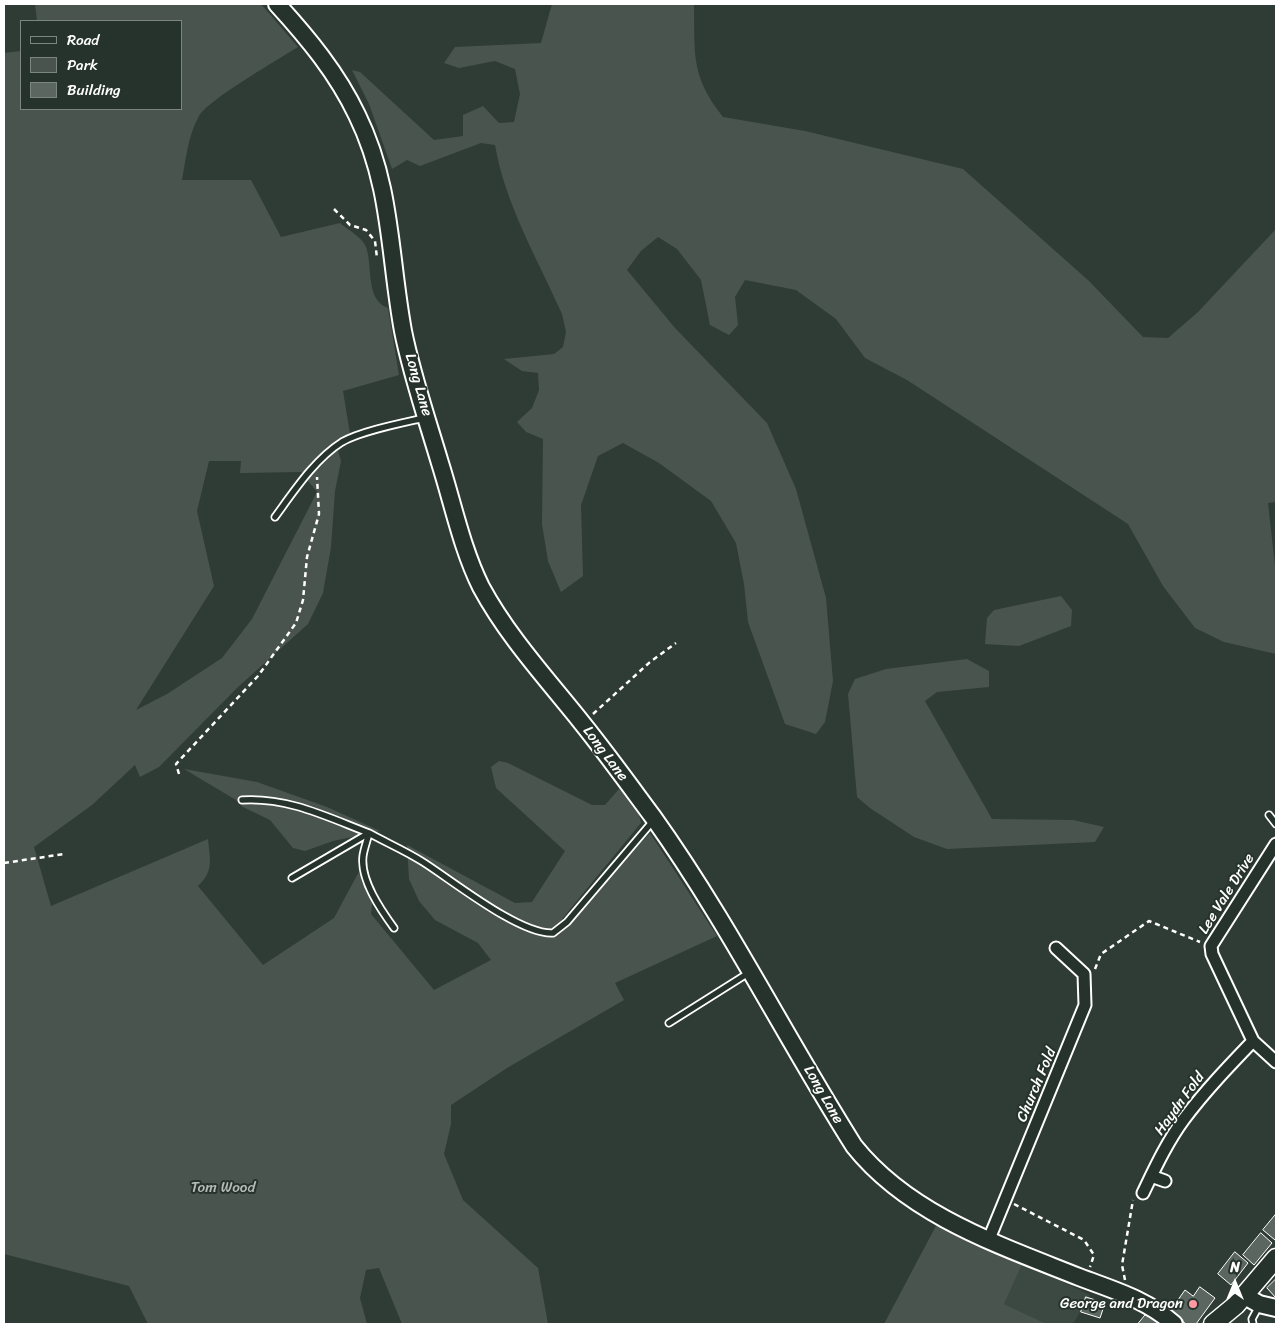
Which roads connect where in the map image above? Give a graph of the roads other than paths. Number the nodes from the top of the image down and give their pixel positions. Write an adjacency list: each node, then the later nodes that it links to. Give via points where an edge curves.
1 (278, 4): 2 (street, Long Lane, via 320,53 357,114 369,144 388,211 403,332)
2 (426, 417): 3 (lane, via 343,441 296,488); 6 (street, Long Lane, via 462,538 480,585 536,668 583,723)
3 (276, 517)
4 (242, 800): 8 (lane, via 264,798 310,809)
5 (1269, 815): 7 (lane)
6 (654, 820): 8 (lane, via 567,922 553,933 544,934 516,922 423,862); 14 (street, Long Lane)
7 (1276, 824)
8 (369, 833): 10 (lane); 11 (lane, via 363,858 366,874 377,905)
9 (1276, 844): 17 (street, Lee Vale Drive, via 1211,946)
10 (292, 878)
11 (394, 928)
12 (1056, 948): 15 (street)
13 (1094, 969): 15 (street)
14 (752, 971): 16 (lane); 22 (street, Long Lane, via 828,1105 870,1166 887,1182 918,1202)
15 (1084, 974): 22 (street, Church Fold, via 1085,1005)
16 (669, 1023)
17 (1253, 1041): 18 (street, Lee Vale Drive); 19 (street, Haydn Fold, via 1184,1119)
18 (1276, 1062)
19 (1151, 1176): 20 (street); 21 (street, Haydn Fold)
20 (1164, 1181)
21 (1143, 1193)
22 (989, 1240): 27 (street, Long Lane, via 1127,1294 1160,1312)
23 (1276, 1258): 24 (main road)
24 (1252, 1300): 25 (street); 26 (main road); 28 (lane)
25 (1276, 1308)
26 (1219, 1320)
27 (1174, 1324)
28 (1253, 1324)

